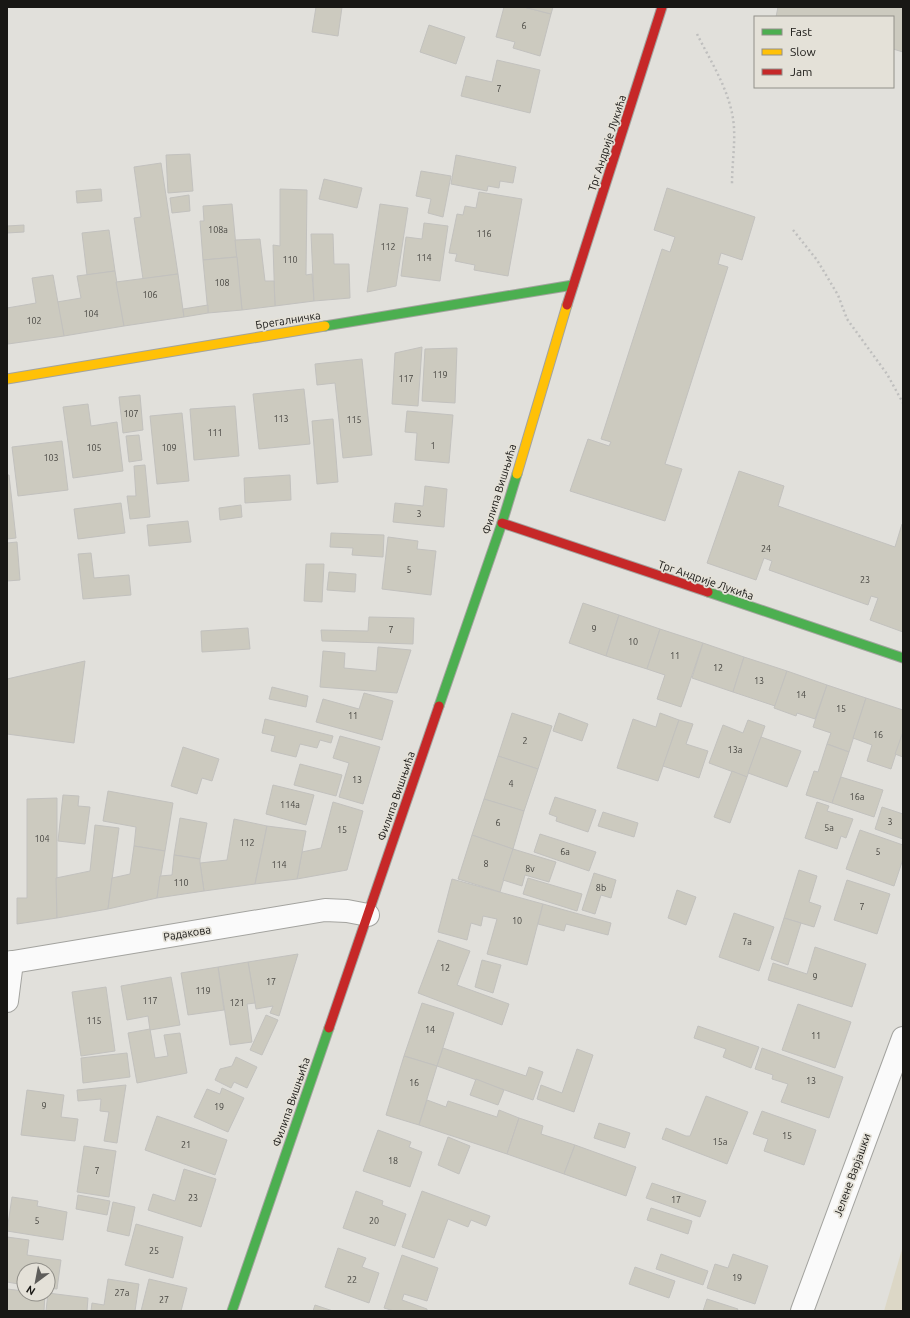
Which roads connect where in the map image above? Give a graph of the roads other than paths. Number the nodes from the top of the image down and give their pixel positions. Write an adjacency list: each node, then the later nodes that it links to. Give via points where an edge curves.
1 (662, 7): 2 (main road, Трг Андрије Лукића)
2 (573, 285): 3 (main road, Брегалничка); 4 (main road, Филипа Вишњића)
3 (7, 379)
4 (502, 523): 5 (main road, Трг Андрије Лукића); 6 (main road, Филипа Вишњића)
5 (903, 658)
6 (368, 915): 7 (street, Радакова, via 325,910); 10 (main road, Филипа Вишњића)
7 (9, 962): 8 (street)
8 (7, 1001)
9 (903, 1038): 11 (street, Јелене Варјашки)
10 (232, 1311)
11 (802, 1311)

